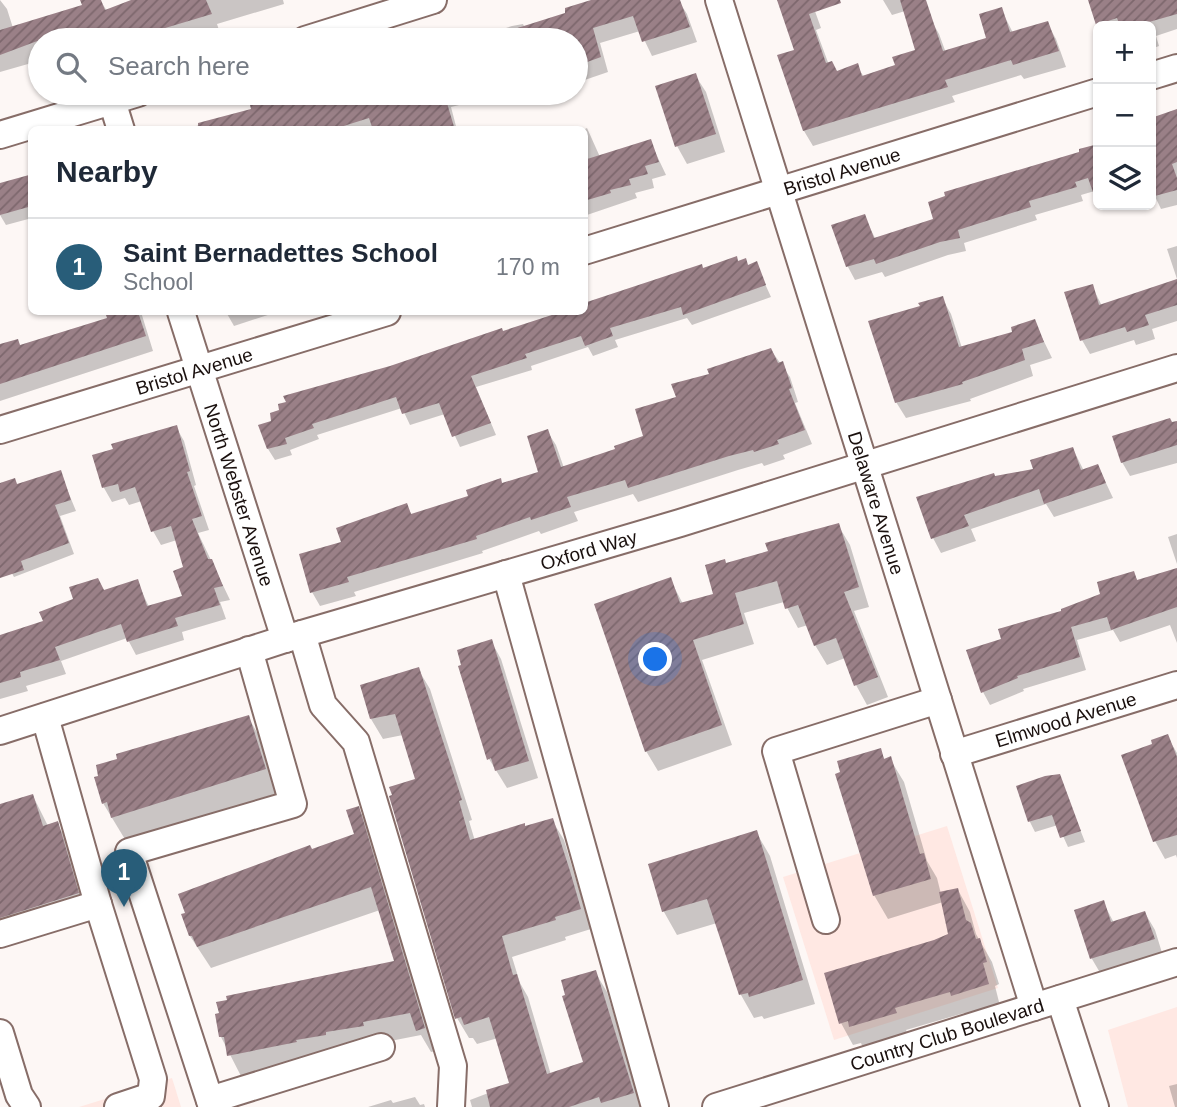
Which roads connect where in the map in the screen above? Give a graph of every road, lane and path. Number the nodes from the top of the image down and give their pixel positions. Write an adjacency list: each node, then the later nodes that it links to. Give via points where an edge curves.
1 (433, 0): 3 (street)
2 (719, 0): 13 (street, Delaware Avenue)
3 (343, 28)
4 (1177, 68): 5 (street)
5 (1156, 74)
6 (1093, 94): 13 (street, Bristol Avenue)
7 (99, 105): 10 (street)
8 (113, 105): 11 (street)
9 (28, 126): 12 (street)
10 (30, 126)
11 (120, 126)
12 (0, 135)
13 (780, 192): 14 (street, Bristol Avenue); 20 (street, Delaware Avenue)
14 (588, 250)
15 (182, 315): 18 (street, North Webster Avenue)
16 (377, 315): 18 (street, Bristol Avenue)
17 (1177, 368): 20 (street, Oxford Way)
18 (199, 369): 19 (street, Bristol Avenue); 22 (street, North Webster Avenue)
19 (0, 430)
20 (866, 466): 21 (street, Oxford Way); 25 (street, Delaware Avenue)
21 (506, 575): 22 (street, Oxford Way); 41 (street)
22 (293, 636): 23 (street, Oxford Way); 40 (street, North Webster Avenue, via 323,705 356,742 453,1066)
23 (249, 650): 26 (street, Oxford Way); 37 (street, via 293,804 129,852)
24 (1177, 685): 28 (street, Elmwood Avenue)
25 (938, 700): 28 (street, Delaware Avenue); 30 (street, via 776,751)
26 (45, 717): 27 (street, Oxford Way); 29 (street)
27 (0, 731)
28 (954, 754): 34 (street, Delaware Avenue)
29 (98, 904): 31 (street); 39 (street, via 153,1079 151,1096)
30 (826, 920)
31 (0, 934)
32 (1177, 962): 33 (street, Country Club Boulevard)
33 (1060, 999): 34 (street, Country Club Boulevard); 43 (street)
34 (1034, 1007): 42 (street, Country Club Boulevard)
35 (0, 1033): 38 (street)
36 (381, 1047): 37 (street)
37 (211, 1103)
38 (27, 1107)
39 (118, 1107)
40 (451, 1107)
41 (655, 1107)
42 (716, 1107)
43 (1095, 1107)

